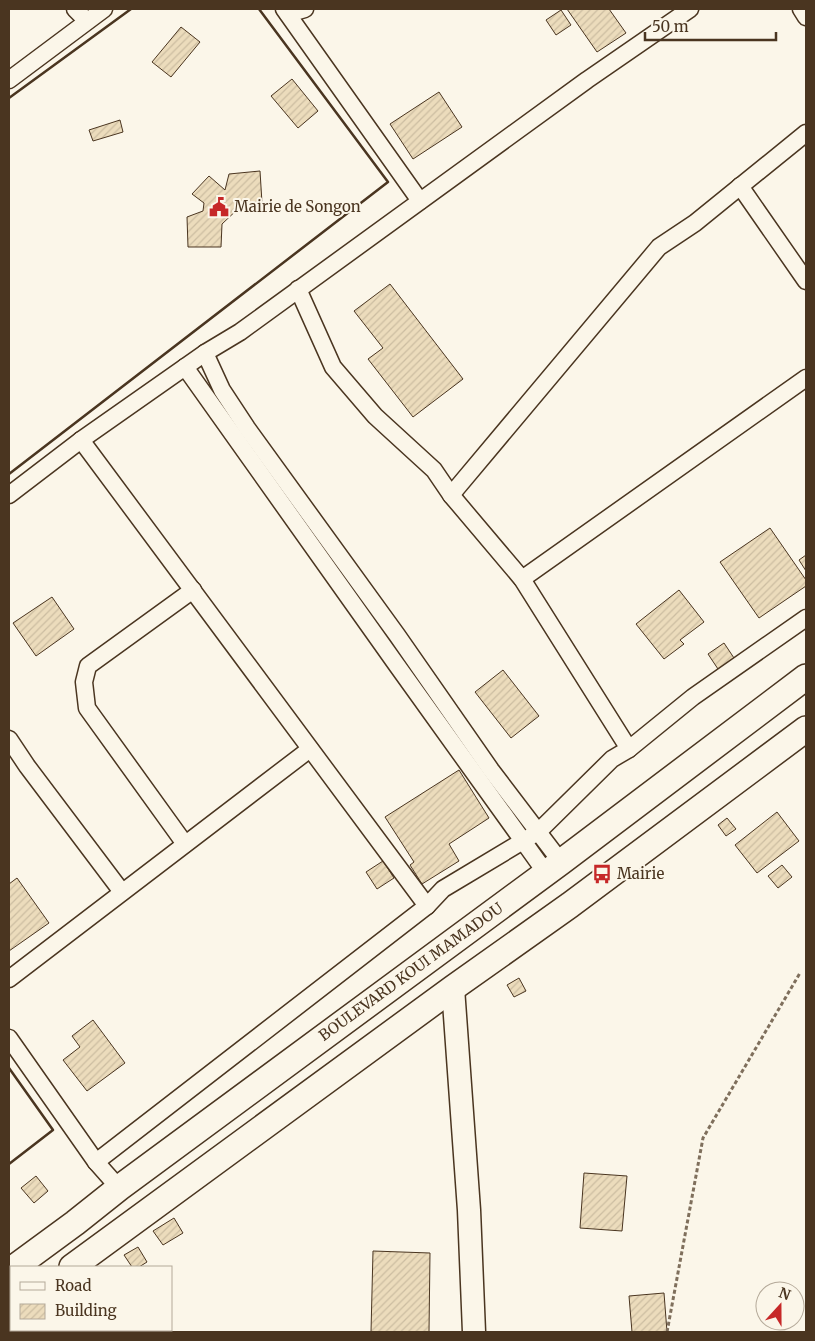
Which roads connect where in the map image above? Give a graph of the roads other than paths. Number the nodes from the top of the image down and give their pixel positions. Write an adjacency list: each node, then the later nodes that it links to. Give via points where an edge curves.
1 (75, 9): 8 (street)
2 (104, 9): 8 (street)
3 (305, 9): 6 (street)
4 (690, 9): 12 (street)
5 (801, 9): 7 (street)
6 (286, 11): 12 (street)
7 (806, 17)
8 (87, 21): 9 (street)
9 (9, 80)
10 (806, 133): 11 (street)
11 (740, 186): 13 (street); 20 (street, via 659,247)
12 (420, 201): 14 (street)
13 (806, 281)
14 (298, 289): 15 (street, via 240,332); 20 (street, via 333,367 375,416 434,470)
15 (205, 353): 16 (street); 29 (street, via 222,390 247,428)
16 (185, 367): 18 (street); 30 (street)
17 (806, 378): 21 (street)
18 (81, 440): 19 (street); 22 (street)
19 (9, 495)
20 (451, 495): 21 (street)
21 (522, 579): 28 (street)
22 (193, 590): 27 (street); 31 (street, via 88,666 84,682 87,708)
23 (806, 618): 28 (street, via 693,697)
24 (806, 677): 32 (main road, BOULEVARD KOUI MAMADOU)
25 (806, 729): 36 (main road)
26 (9, 739): 33 (street)
27 (310, 749): 31 (street); 34 (street)
28 (629, 749): 29 (street, via 612,758)
29 (538, 832): 30 (street); 32 (street)
30 (523, 842): 32 (street); 34 (street, via 443,889)
31 (185, 844): 33 (street)
32 (553, 868): 39 (main road, BOULEVARD KOUI MAMADOU)
33 (122, 892): 35 (street)
34 (427, 906): 38 (street)
35 (9, 979)
36 (453, 988): 41 (main road); 42 (street)
37 (9, 1038): 38 (street)
38 (96, 1162): 39 (street)
39 (118, 1188): 40 (main road, BOULEVARD KOUI MAMADOU)
40 (17, 1266)
41 (73, 1266)
42 (474, 1332)

